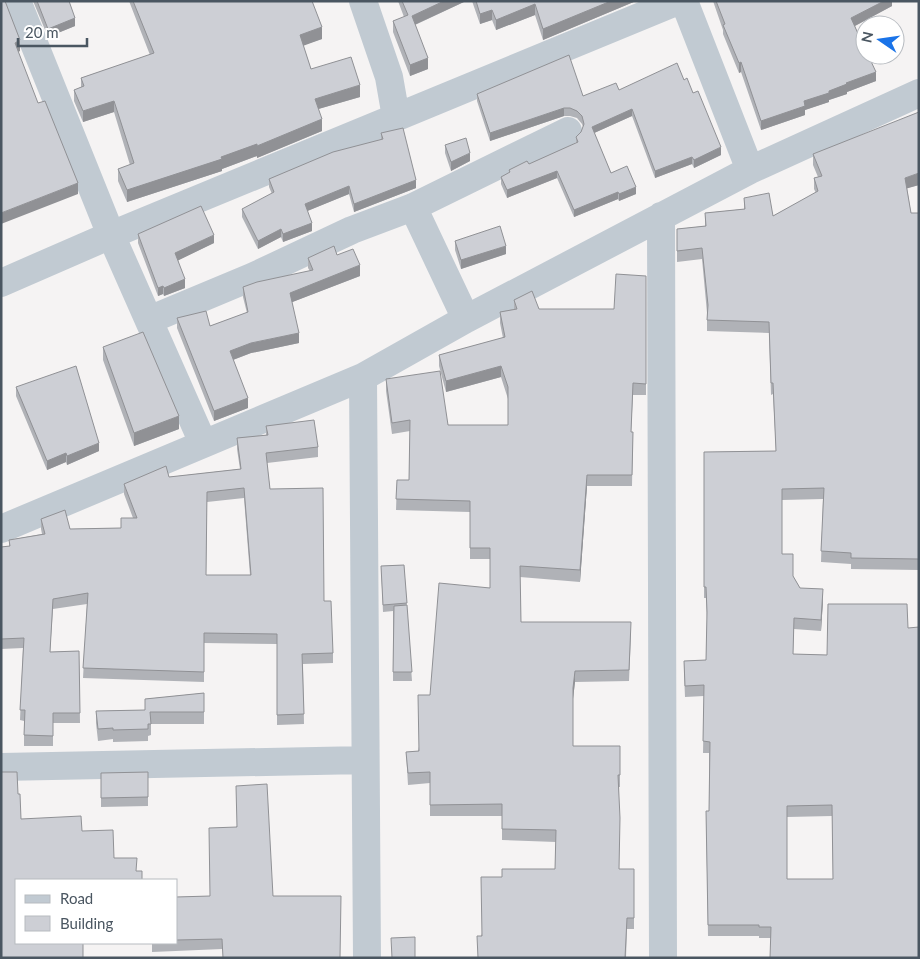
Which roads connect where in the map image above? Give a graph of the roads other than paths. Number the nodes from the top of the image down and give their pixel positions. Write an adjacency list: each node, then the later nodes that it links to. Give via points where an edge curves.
1 (17, 1): 11 (street)
2 (364, 1): 6 (street, via 389,77)
3 (678, 1): 6 (street)
4 (684, 1): 8 (street)
5 (919, 93): 8 (street)
6 (396, 117): 11 (street)
7 (568, 131): 9 (street)
8 (750, 170): 10 (street)
9 (413, 207): 13 (street); 14 (street, via 352,230)
10 (661, 216): 13 (street); 21 (street)
11 (111, 235): 12 (street); 14 (street)
12 (1, 283)
13 (466, 319): 15 (street)
14 (149, 320): 16 (street)
15 (363, 377): 16 (street); 18 (street)
16 (203, 443): 17 (street)
17 (1, 529)
18 (365, 760): 19 (street); 20 (street)
19 (1, 767)
20 (367, 958)
21 (663, 958)

